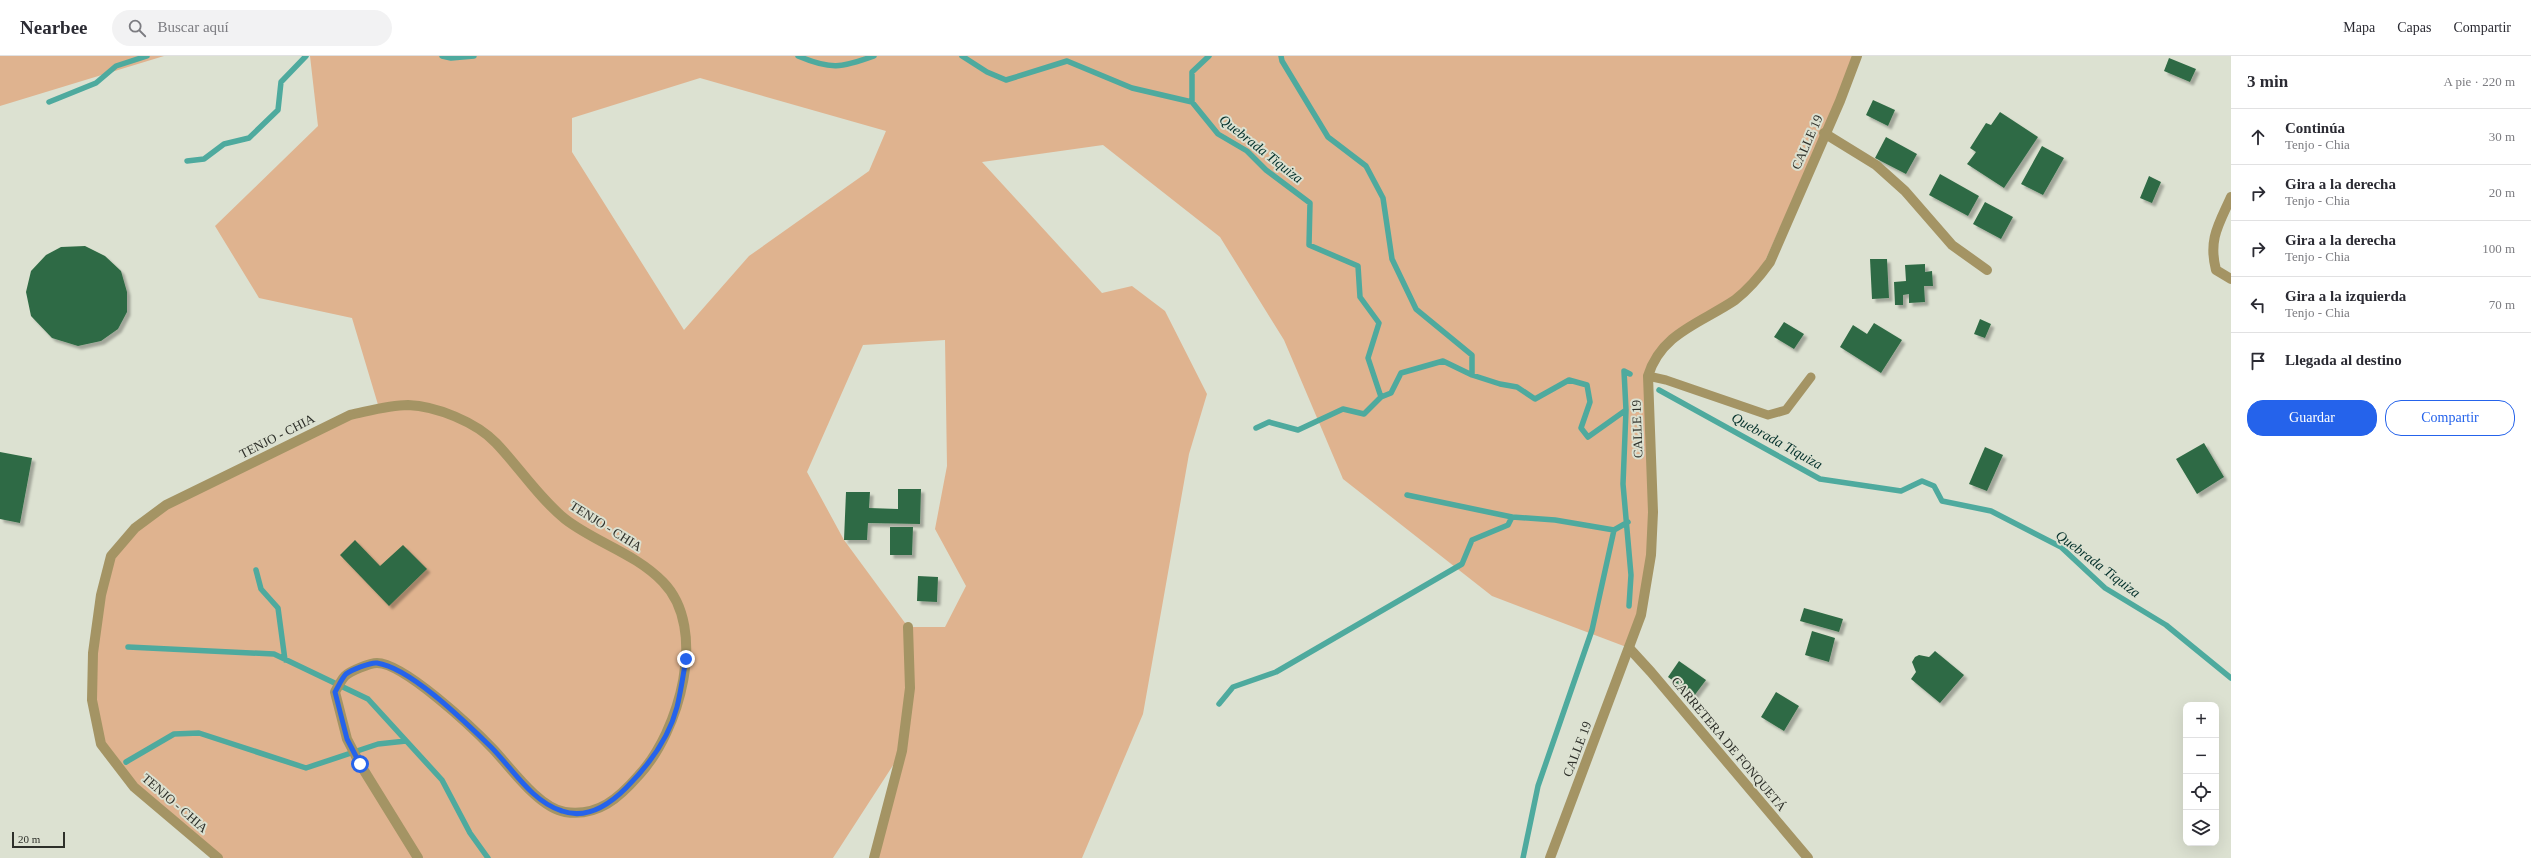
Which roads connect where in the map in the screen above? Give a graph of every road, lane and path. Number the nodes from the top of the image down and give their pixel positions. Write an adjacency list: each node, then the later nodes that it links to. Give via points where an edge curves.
1 (1857, 56): 2 (street, CALLE 19, via 1840,101)
2 (1824, 133): 4 (street, via 1876,165 1905,191 1952,245); 6 (street, CALLE 19, via 1770,262 1756,281 1735,299 1668,341 1652,362)
3 (2231, 197): 5 (street, via 2213,238 2212,254 2216,270)
4 (1988, 270)
5 (2231, 279)
6 (1648, 376): 7 (lane, via 1768,415 1786,410); 9 (street, CALLE 19, via 1654,512 1651,555 1641,615)
7 (1811, 377)
8 (908, 627): 12 (street, via 910,688 902,751)
9 (1629, 648): 13 (street, CALLE 19); 14 (street, CARRETERA DE FONQUETÁ)
10 (218, 858): 11 (street, TENJO - CHIA, via 134,787 101,744 92,700 93,653 101,595 111,556 135,528 166,505 350,415 408,405 436,410 468,423 494,440 565,518 644,564 665,583 676,601 685,627 686,659 677,708 659,747 641,774 610,804 583,813 563,812 547,804 490,746 430,692 399,670 376,663 346,674 335,692 347,739)
11 (418, 858)
12 (874, 858)
13 (1550, 858)
14 (1808, 858)

